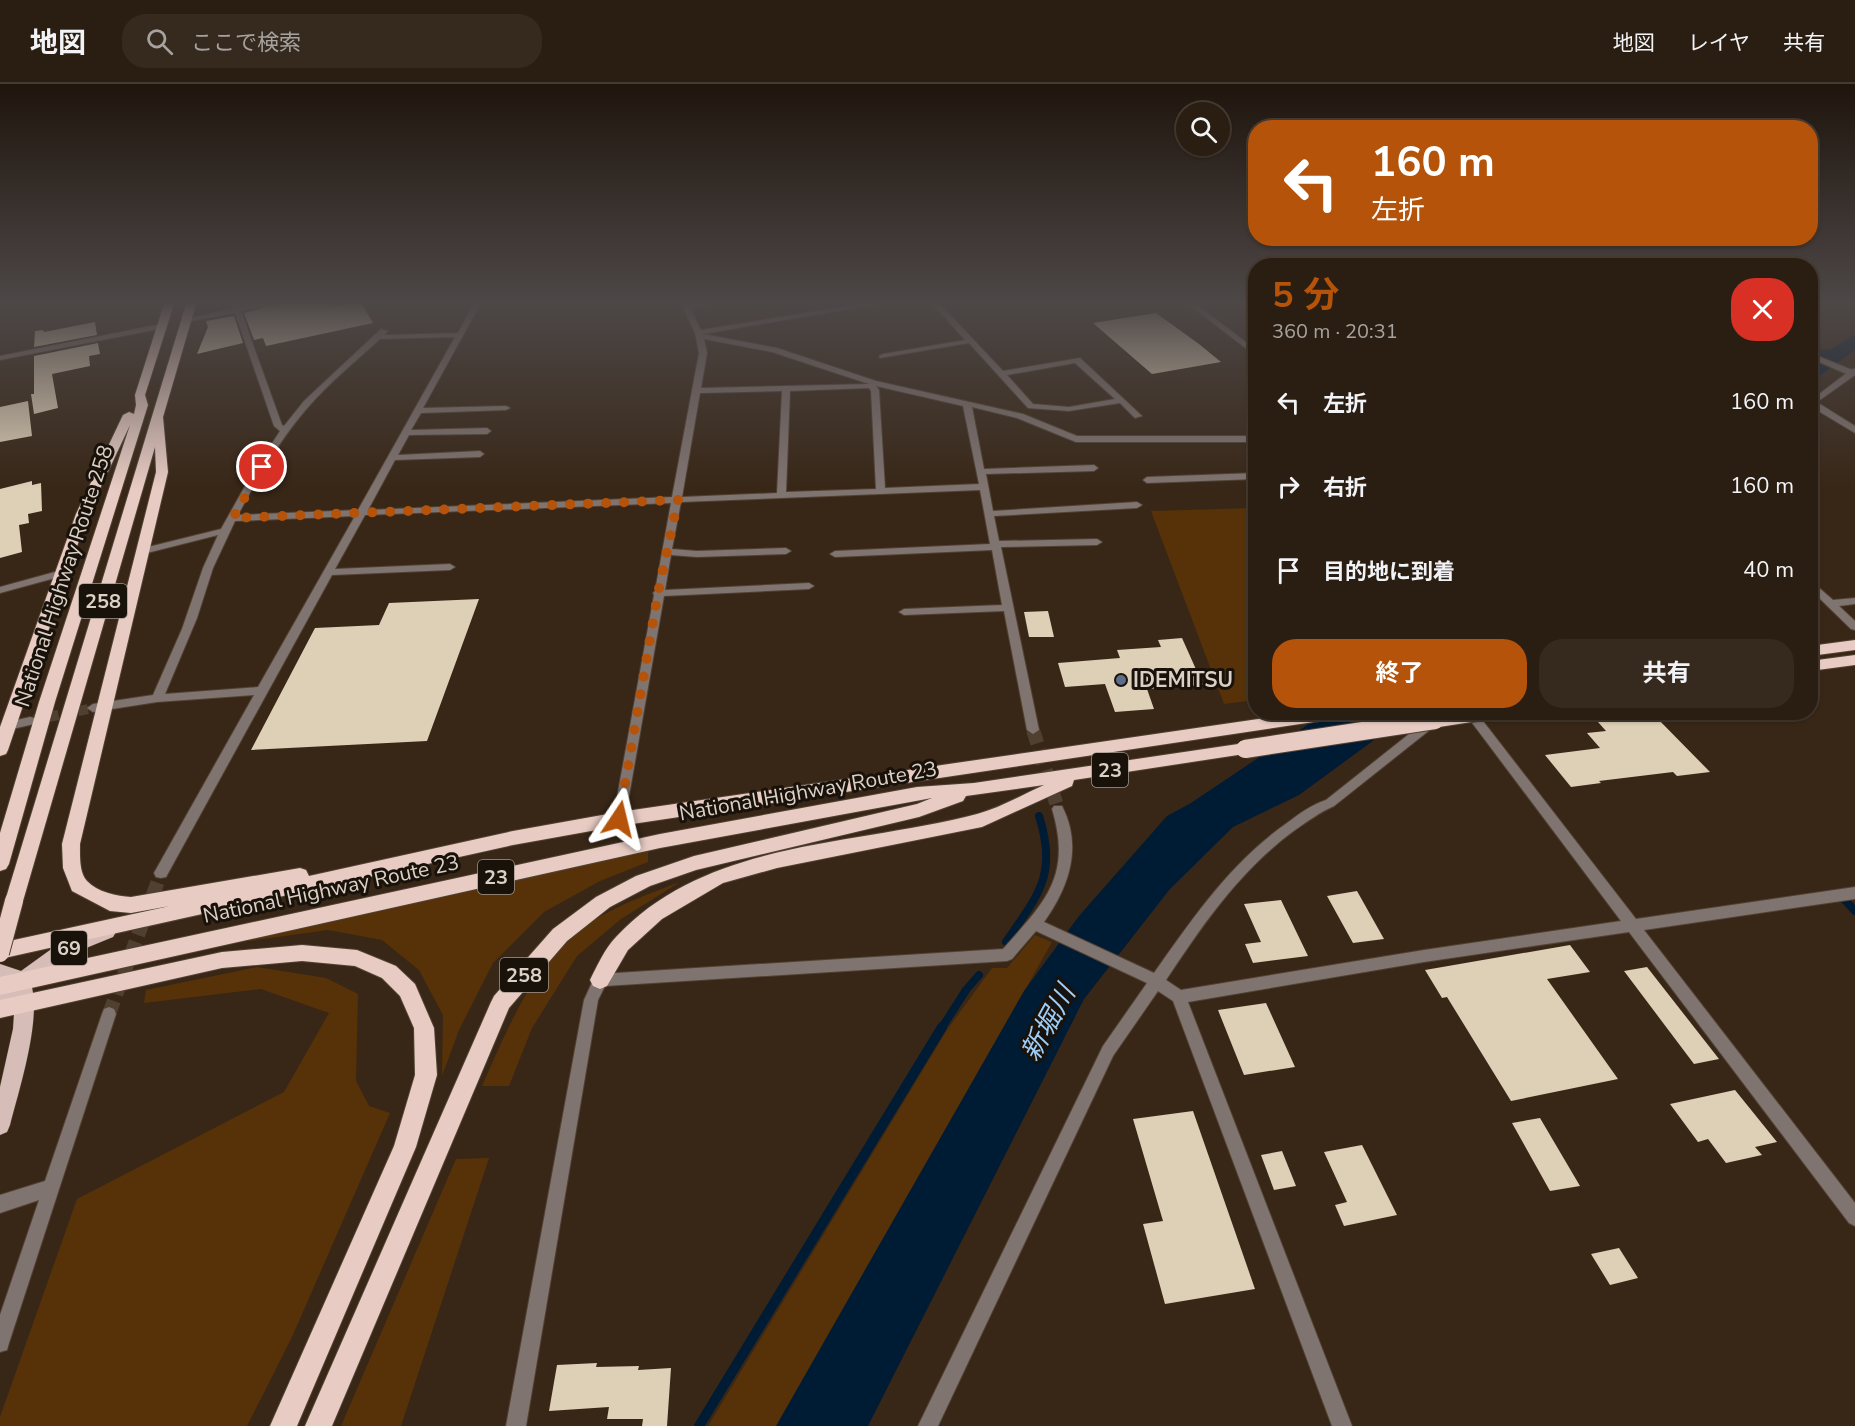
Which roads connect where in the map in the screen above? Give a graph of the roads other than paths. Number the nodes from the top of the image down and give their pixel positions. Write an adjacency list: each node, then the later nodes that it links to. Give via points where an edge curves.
1 (150, 364): 17 (highway, National Highway Route 258 / 258)
2 (174, 364): 27 (highway, National Highway Route 258 / 258)
3 (256, 364): 29 (street, via 278,426)
4 (349, 364): 29 (street, via 307,403)
5 (444, 364): 24 (street)
6 (700, 364): 16 (street)
7 (811, 364): 14 (street)
8 (991, 364): 13 (street)
9 (1057, 364): 13 (street)
10 (1081, 364): 19 (street)
11 (1832, 364): 12 (street)
12 (1854, 372): 18 (street)
13 (1000, 374): 21 (street)
14 (873, 385): 15 (street); 20 (street); 40 (street)
15 (786, 388): 16 (street); 41 (street)
16 (696, 391): 42 (street)
17 (140, 395): 56 (highway, 258, via 82,514); 86 (highway, National Highway Route 258 / 258, via 142,405)
18 (1818, 399)
19 (1120, 401): 21 (street, via 1069,409); 26 (street)
20 (967, 405): 25 (street); 36 (street)
21 (1031, 406): 25 (street)
22 (506, 408): 24 (street)
23 (1818, 408): 28 (street)
24 (417, 411): 31 (street)
25 (1020, 416): 32 (street, via 1076,439)
26 (1138, 416)
27 (159, 419): 50 (highway, 258, via 162,472); 92 (highway, National Highway Route 258 / 258, bridge)
28 (1855, 430)
29 (285, 431): 46 (street)
30 (487, 431): 31 (street)
31 (405, 433): 34 (street)
32 (1248, 439)
33 (480, 454): 34 (street)
34 (390, 458): 44 (street)
35 (1094, 468): 36 (street)
36 (980, 472): 39 (street)
37 (1248, 476): 38 (street)
38 (1147, 480)
39 (983, 487): 40 (street); 45 (street)
40 (881, 491): 41 (street)
41 (781, 495): 42 (street)
42 (678, 500): 44 (street); 52 (street)
43 (1137, 505): 45 (street)
44 (361, 513): 46 (street); 55 (street)
45 (989, 514): 49 (street)
46 (233, 518): 47 (street)
47 (227, 530): 50 (street); 71 (street, via 206,572 197,604)
48 (1096, 542): 49 (street)
49 (995, 546): 53 (street); 63 (street)
50 (143, 551): 72 (highway, 258)
51 (786, 551): 52 (street, via 697,555)
52 (666, 552): 60 (street)
53 (836, 554)
54 (450, 567): 55 (street)
55 (329, 572): 70 (street)
56 (62, 573): 58 (street); 78 (highway, 258)
57 (808, 586): 60 (street)
58 (0, 590)
59 (1818, 591): 62 (street)
60 (658, 593): 84 (street)
61 (1855, 601): 62 (street)
62 (1831, 603): 65 (street)
63 (1009, 608): 64 (street); 79 (street)
64 (903, 612)
65 (1855, 627)
66 (1855, 645): 67 (highway)
67 (1818, 650)
68 (1855, 660): 69 (highway)
69 (1818, 665)
70 (263, 691): 71 (street); 87 (street)
71 (157, 698): 72 (street)
72 (99, 707): 85 (highway, 258, via 71,856 79,886 110,903 131,905)
73 (1291, 720): 84 (highway, National Highway Route 23 / 23)
74 (1435, 720): 95 (street, via 1330,803 1317,808 1258,853 1205,911)
75 (1437, 720): 81 (highway, National Highway Route 23 / 23, bridge)
76 (1475, 720): 91 (street)
77 (30, 721): 78 (street)
78 (8, 726): 80 (highway, 258)
79 (1033, 730)
80 (0, 750)
81 (1083, 774): 82 (highway, National Highway Route 23 / 23); 94 (highway, via 982,820 777,861 718,877 655,913 621,944)
82 (974, 789): 97 (highway, National Highway Route 23 / 23, via 917,793 660,841); 108 (highway, 258, via 919,810 694,863 643,881 603,902 560,935 501,1002)
83 (1058, 809): 89 (street, via 1067,842 1065,871)
84 (619, 819): 85 (highway, National Highway Route 23 / 23)
85 (513, 838): 90 (highway, National Highway Route 23 / 23)
86 (0, 864)
87 (161, 873)
88 (1855, 893): 91 (street)
89 (1034, 924): 94 (street, via 1007,955); 95 (street)
90 (124, 925): 92 (highway, National Highway Route 23 / 23); 97 (main road, 69, via 63,950 34,969)
91 (1633, 926): 98 (street); 105 (street)
92 (0, 952)
93 (0, 972): 97 (main road, via 9,974)
94 (600, 980): 109 (street, via 591,1000)
95 (1156, 981): 98 (street); 110 (street, via 1108,1052)
96 (0, 986): 97 (highway, National Highway Route 23 / 23)
97 (22, 993): 99 (main road, 69); 100 (highway); 102 (main road, via 18,1054); 107 (highway, via 129,979 222,960 302,954 357,958 389,972 408,990 423,1028 426,1075 405,1147)
98 (1179, 997): 111 (street)
99 (0, 1000)
100 (0, 1009)
101 (109, 1014): 103 (street)
102 (0, 1125)
103 (52, 1187): 104 (street); 106 (street)
104 (0, 1204)
105 (1855, 1217)
106 (0, 1343)
107 (283, 1426)
108 (318, 1426)
109 (516, 1426)
110 (928, 1426)
111 (1342, 1426)

